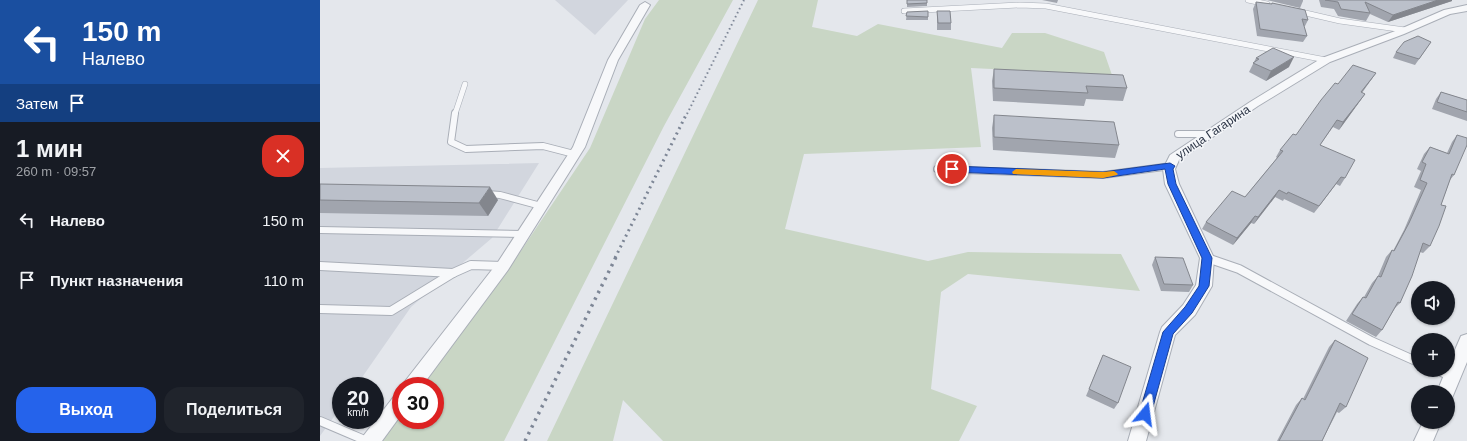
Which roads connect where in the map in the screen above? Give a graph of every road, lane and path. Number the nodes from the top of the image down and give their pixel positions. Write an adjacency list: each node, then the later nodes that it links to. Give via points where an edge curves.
1 (1248, 0): 5 (lane)
2 (1462, 0): 4 (street)
3 (647, 2): 14 (street, via 613,60)
4 (1467, 2)
5 (1272, 6)
6 (1467, 8): 9 (street, улица Гагарина, via 1447,12)
7 (1287, 9): 9 (lane, via 1340,21)
8 (904, 11): 10 (lane, via 1046,6)
9 (1405, 30): 10 (street, улица Гагарина)
10 (1326, 60): 13 (street, улица Гагарина)
11 (465, 84): 14 (lane, via 454,117 451,142 466,149 543,146)
12 (1178, 134): 13 (lane)
13 (1209, 134): 15 (street, улица Гагарина, via 1174,158)
14 (574, 154): 18 (street)
15 (1170, 166): 16 (lane, via 1103,175); 21 (street, улица Гагарина, via 1172,184)
16 (937, 169)
17 (476, 194): 18 (lane, via 500,194)
18 (541, 206): 20 (street)
19 (320, 230): 20 (lane)
20 (523, 234): 23 (street)
21 (1207, 258): 27 (lane, via 1240,270 1371,341); 35 (street, via 1204,286 1189,310 1168,332)
22 (320, 266): 24 (lane)
23 (503, 266): 24 (lane, via 471,265); 28 (street)
24 (453, 273): 25 (lane, via 391,311)
25 (320, 309)
26 (1467, 342): 29 (street)
27 (1411, 359)
28 (419, 377)
29 (1449, 384)
30 (392, 413): 34 (street)
31 (320, 421): 33 (lane)
32 (1429, 429): 36 (street)
33 (367, 441)
34 (371, 441)
35 (1137, 441)
36 (1423, 441)

